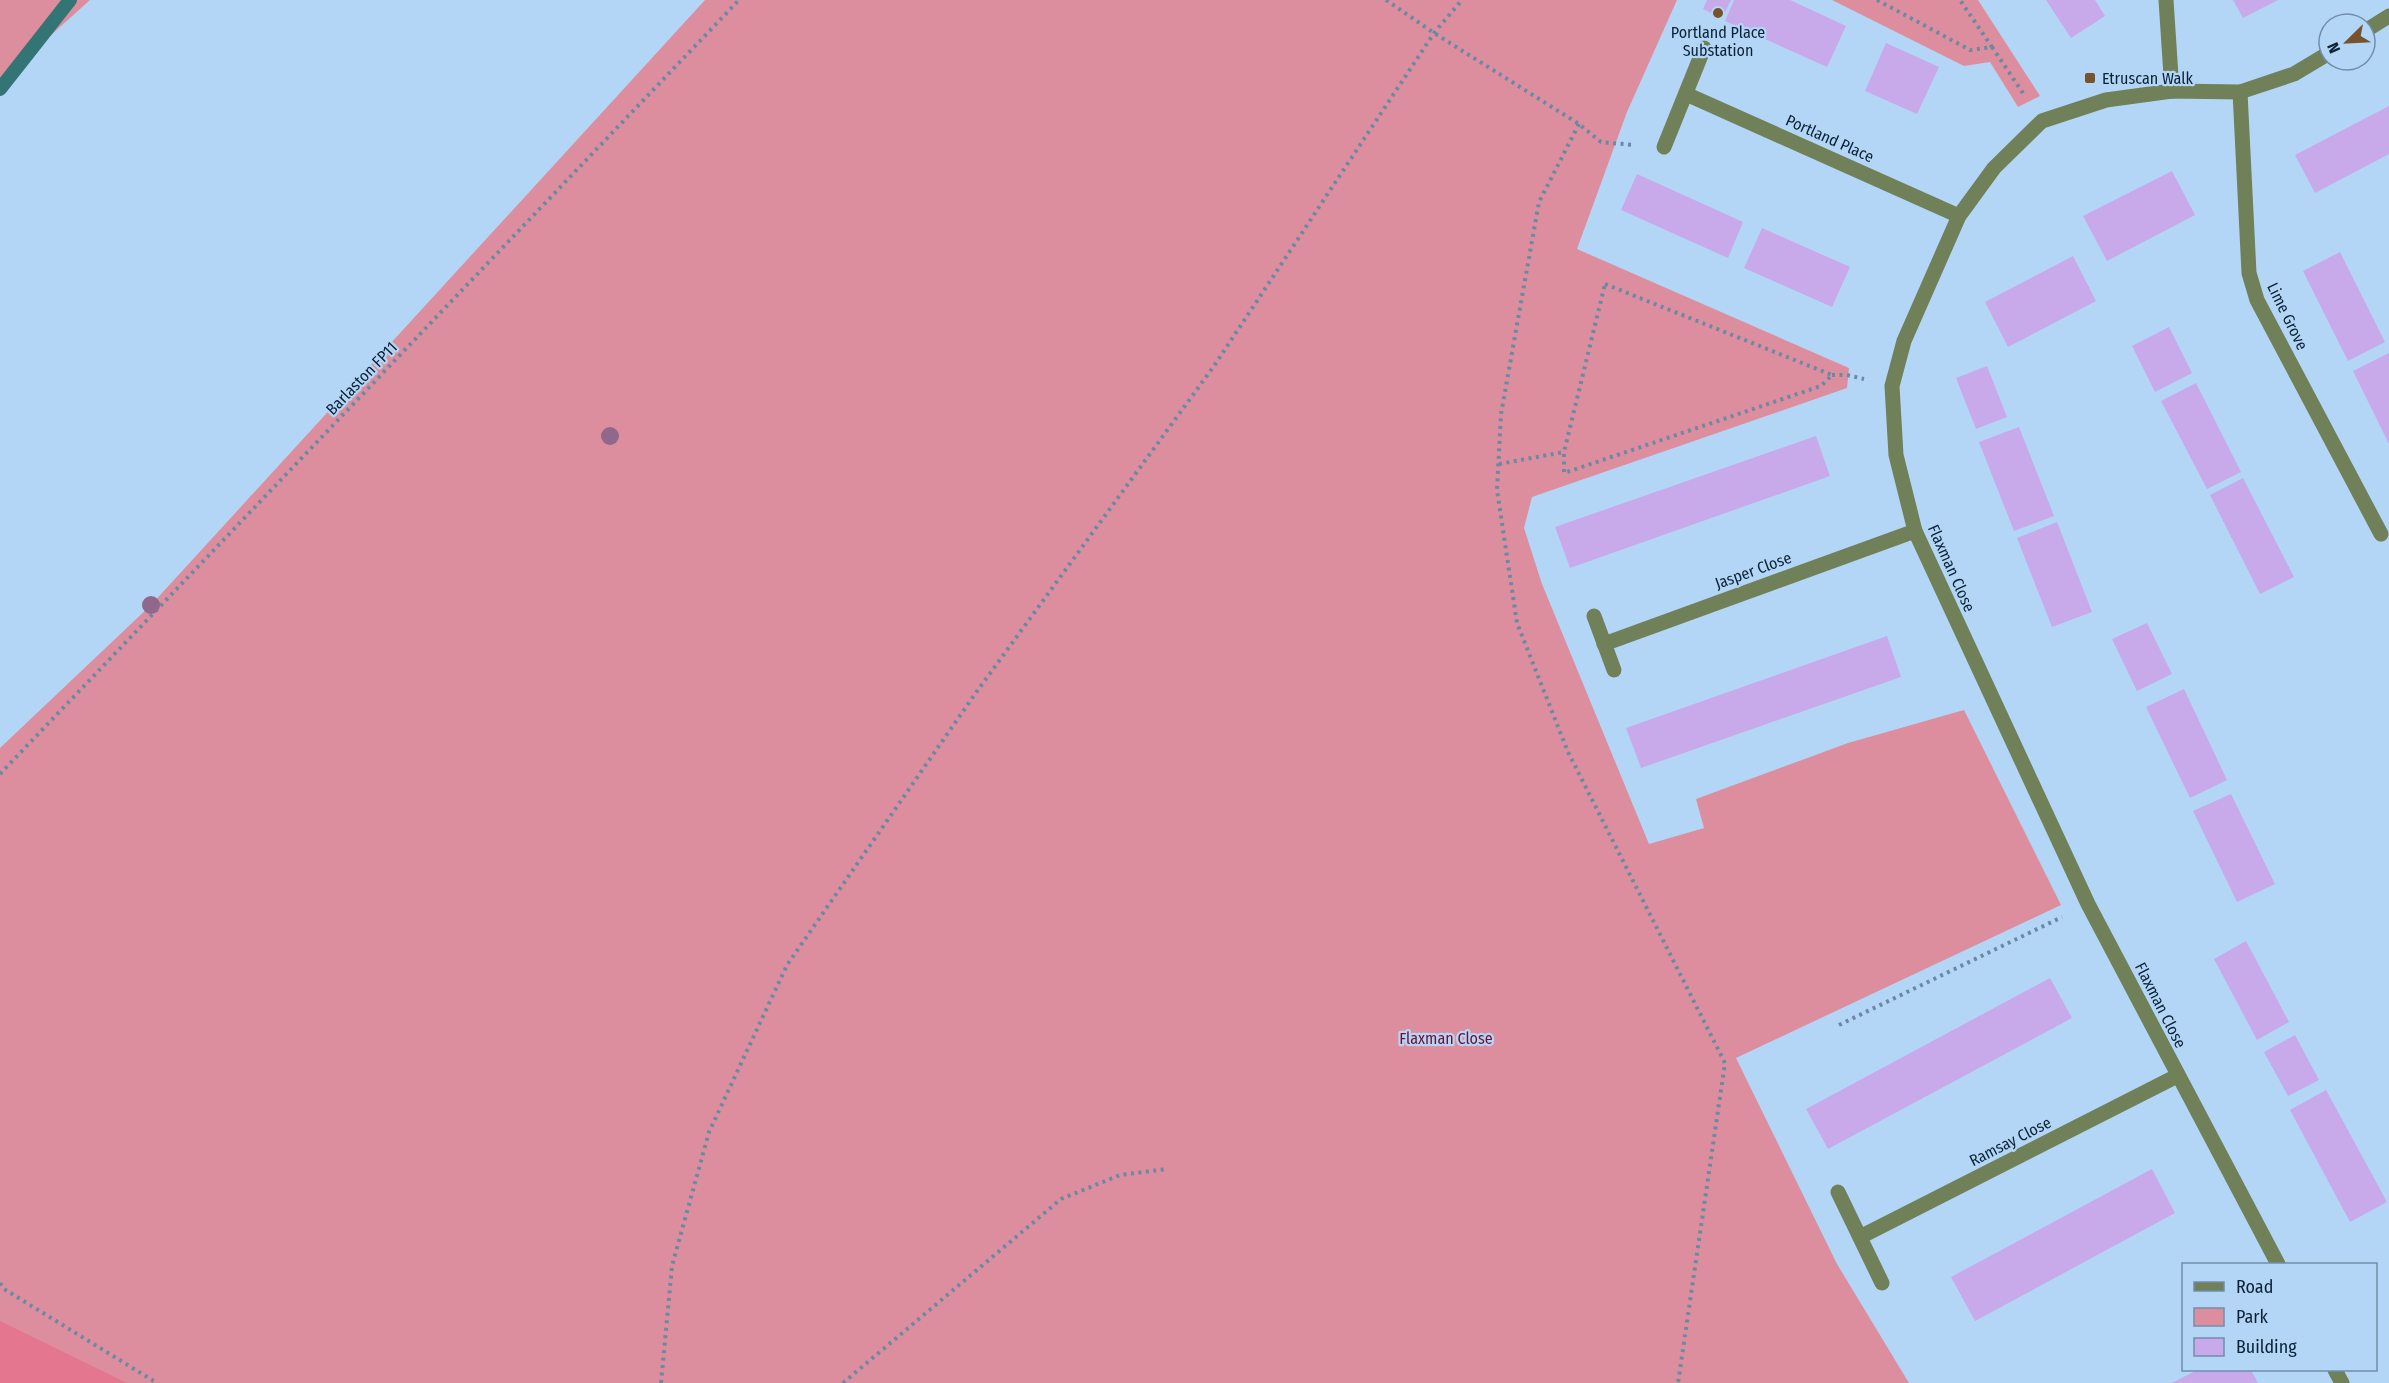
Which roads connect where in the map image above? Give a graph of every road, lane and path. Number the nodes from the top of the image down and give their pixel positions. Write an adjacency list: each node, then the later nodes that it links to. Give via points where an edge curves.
1 (739, 0): 25 (path, Barlaston FP11)
2 (1386, 0): 7 (path)
3 (1462, 0): 7 (path)
4 (1877, 0): 8 (path, via 1970,50)
5 (1960, 0): 8 (path)
6 (2166, 0): 11 (street)
7 (1434, 33): 15 (path); 36 (path, via 1214,366 975,694 787,965 709,1132 672,1266)
8 (1992, 47): 14 (path)
9 (1704, 48): 13 (street)
10 (2317, 60): 12 (street, Flaxman Close, via 2294,74)
11 (2172, 92): 12 (street, Flaxman Close); 14 (street, Flaxman Close, via 2106,100)
12 (2240, 92): 21 (street, Lime Grove, via 2249,273 2257,300)
13 (1686, 94): 16 (street); 17 (street, Portland Place)
14 (2042, 121): 17 (street, Flaxman Close, via 1994,168)
15 (1579, 124): 16 (path, via 1601,142); 19 (path, via 1539,202 1501,414)
16 (1664, 147)
17 (1959, 216): 20 (street, Flaxman Close, via 1904,341 1892,386 1896,455)
18 (1564, 452): 18 (path, via 1564,473 1821,386 1832,375 1605,284); 19 (path)
19 (1498, 464): 38 (path, via 1497,490 1517,623 1568,752 1725,1063)
20 (1915, 531): 23 (street, Jasper Close); 26 (street, Flaxman Close)
21 (2380, 534)
22 (1594, 616): 23 (street)
23 (1604, 644): 24 (street)
24 (1614, 670)
25 (0, 774)
26 (2088, 904): 27 (path); 28 (street, Flaxman Close)
27 (1839, 1025)
28 (2177, 1076): 31 (street, Ramsay Close); 32 (street, Flaxman Close)
29 (1167, 1170): 37 (path, via 1120,1175 1062,1199)
30 (1838, 1192): 31 (street)
31 (1860, 1238): 34 (street)
32 (2277, 1263)
33 (0, 1283): 35 (path)
34 (1882, 1283)
35 (157, 1383)
36 (661, 1383)
37 (843, 1383)
38 (1678, 1383)

